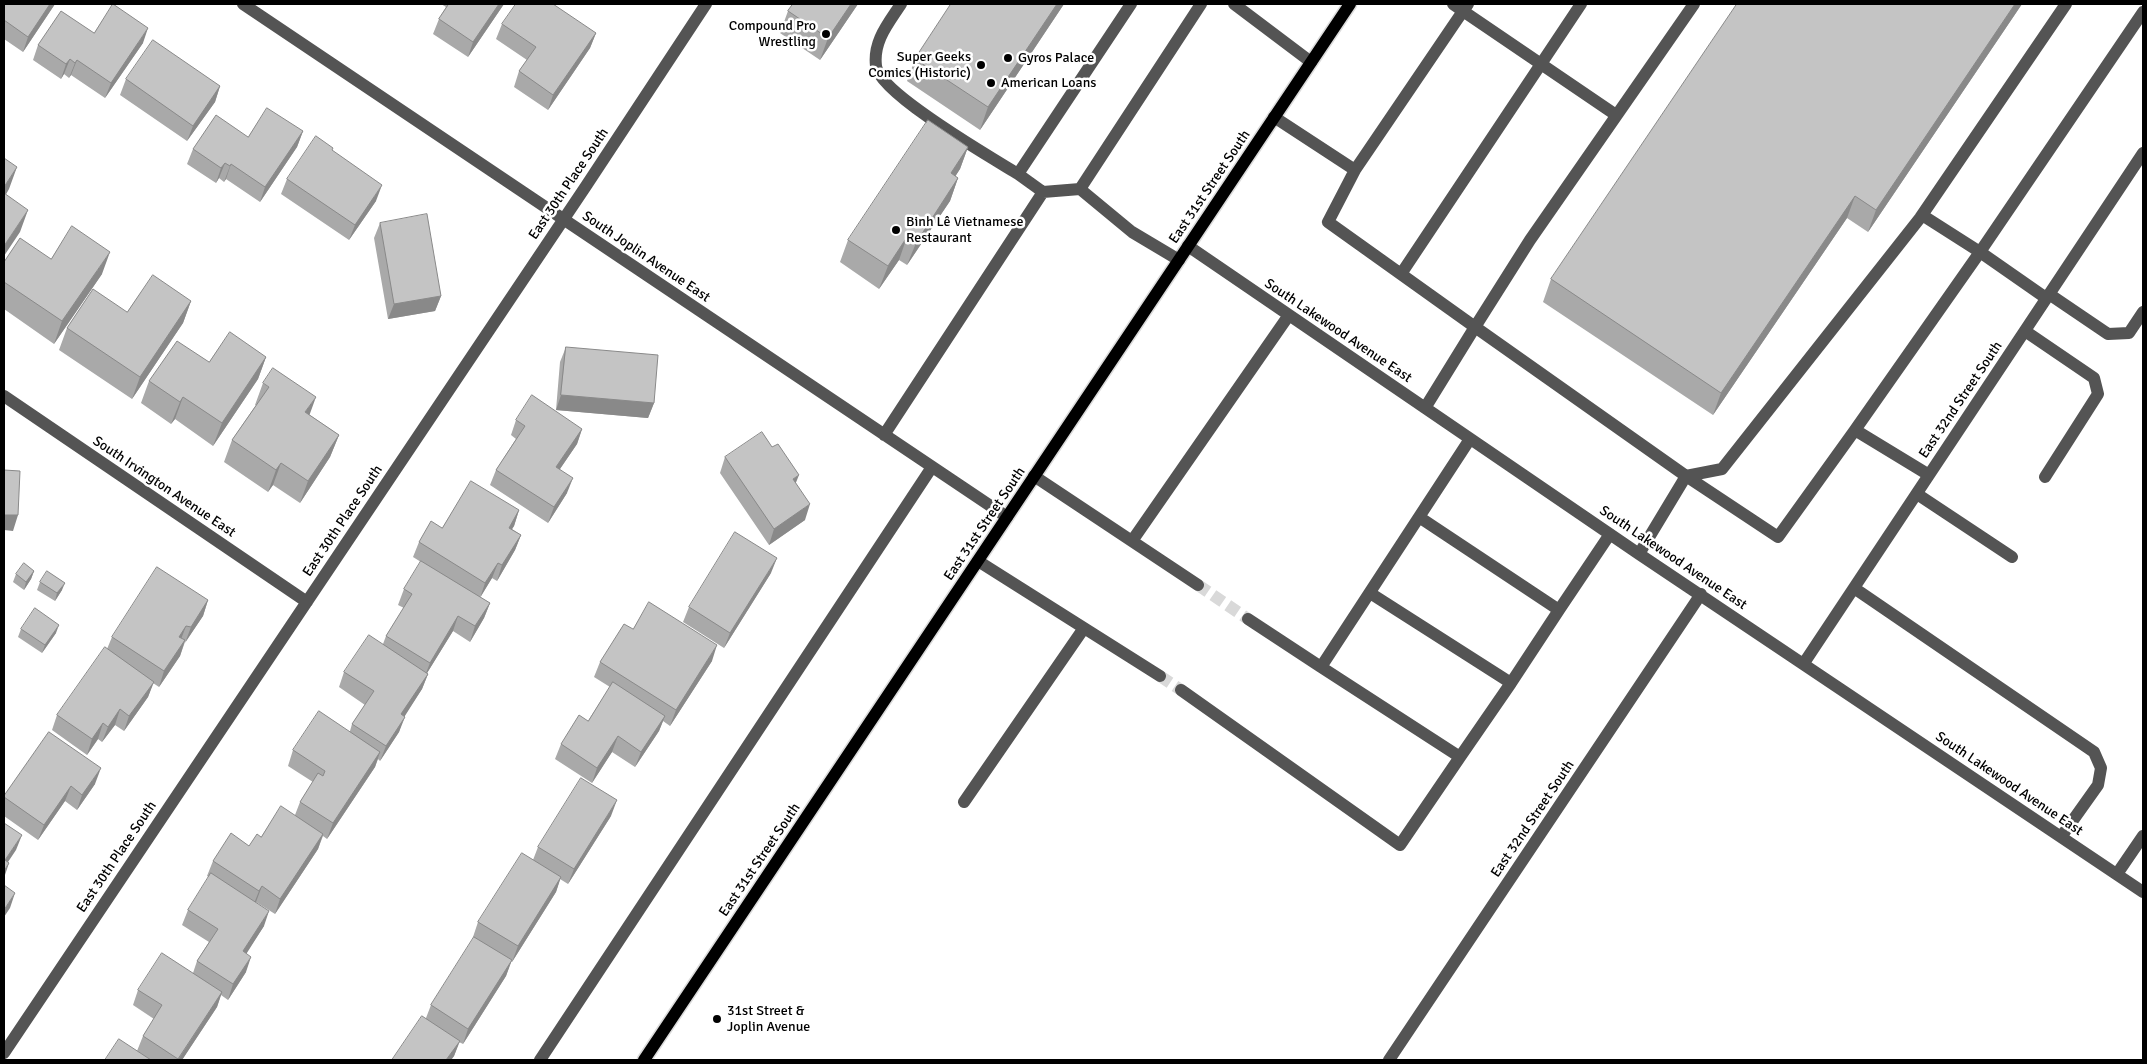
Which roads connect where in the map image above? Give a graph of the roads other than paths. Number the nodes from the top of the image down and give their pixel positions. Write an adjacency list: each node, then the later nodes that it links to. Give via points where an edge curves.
1 (242, 4): 23 (street, South Joplin Avenue East)
2 (706, 4): 23 (street, East 30th Place South)
3 (901, 4): 19 (street, via 876,43 876,68 891,90)
4 (1131, 4): 19 (street)
5 (1201, 4): 20 (street)
6 (1234, 4): 13 (street)
7 (1350, 4): 13 (main road, East 31st Street South)
8 (1580, 4): 14 (street)
9 (1694, 4): 15 (street)
10 (2066, 4): 22 (street)
11 (1461, 6): 14 (street); 18 (street)
12 (2143, 12): 25 (street)
13 (1311, 62): 16 (main road, East 31st Street South)
14 (1541, 64): 15 (street); 27 (street)
15 (1616, 115): 31 (street)
16 (1274, 117): 18 (street); 24 (main road, East 31st Street South)
17 (2143, 153): 28 (street, East 32nd Street South)
18 (1355, 170): 27 (street, via 1328,222)
19 (1018, 174): 21 (street)
20 (1080, 190): 21 (street); 26 (street, via 1132,232)
21 (1043, 192): 36 (street)
22 (1922, 214): 25 (street); 41 (street, via 1722,469)
23 (563, 219): 36 (street, South Joplin Avenue East); 55 (street, East 30th Place South)
24 (1188, 246): 26 (main road, East 31st Street South); 30 (street, South Lakewood Avenue East)
25 (1980, 252): 28 (street); 35 (street)
26 (1178, 260): 40 (main road, East 31st Street South)
27 (1401, 274): 31 (street)
28 (2048, 296): 29 (street, via 2108,334 2129,333); 32 (street, East 32nd Street South)
29 (2143, 312)
30 (1289, 315): 34 (street, South Lakewood Avenue East); 47 (street)
31 (1475, 326): 34 (street); 41 (street)
32 (2025, 331): 39 (street, East 32nd Street South); 42 (street, via 2094,378 2098,394)
33 (4, 396): 55 (street, South Irvington Avenue East)
34 (1425, 408): 37 (street, South Lakewood Avenue East)
35 (1855, 430): 39 (street); 41 (street, via 1778,537)
36 (884, 435): 38 (street, South Joplin Avenue East)
37 (1470, 439): 45 (street); 46 (street, South Lakewood Avenue East)
38 (932, 467): 44 (street, South Joplin Avenue East); 71 (street)
39 (1929, 475): 43 (street, East 32nd Street South)
40 (1034, 476): 44 (main road, East 31st Street South); 47 (street)
41 (1686, 476): 48 (street)
42 (2045, 477)
43 (1916, 494): 49 (street); 52 (street, East 32nd Street South)
44 (1007, 517): 50 (main road, East 31st Street South)
45 (1419, 517): 53 (street); 56 (street)
46 (1610, 534): 48 (street, South Lakewood Avenue East); 56 (street)
47 (1132, 541): 51 (street)
48 (1639, 554): 54 (street, South Lakewood Avenue East)
49 (2012, 556)
50 (978, 561): 58 (street); 72 (main road, East 31st Street South)
51 (1198, 585)
52 (1854, 588): 59 (street, East 32nd Street South); 67 (street, via 2094,752 2101,768 2098,785)
53 (1370, 593): 60 (street); 62 (street)
54 (1701, 594): 59 (street, South Lakewood Avenue East); 73 (street, East 32nd Street South)
55 (307, 602): 70 (street, East 30th Place South)
56 (1559, 610): 62 (street)
57 (1248, 619): 60 (street)
58 (1084, 628): 61 (street); 65 (street)
59 (1804, 663): 67 (street, South Lakewood Avenue East)
60 (1320, 668): 64 (street)
61 (1160, 676)
62 (1511, 683): 64 (street)
63 (1181, 690): 64 (street, via 1400,845)
64 (1460, 756)
65 (964, 802)
66 (2143, 836): 68 (street)
67 (2061, 837): 68 (street, South Lakewood Avenue East)
68 (2117, 874): 69 (street, South Lakewood Avenue East)
69 (2143, 892)
70 (4, 1053)
71 (540, 1060)
72 (644, 1060)
73 (1389, 1060)

